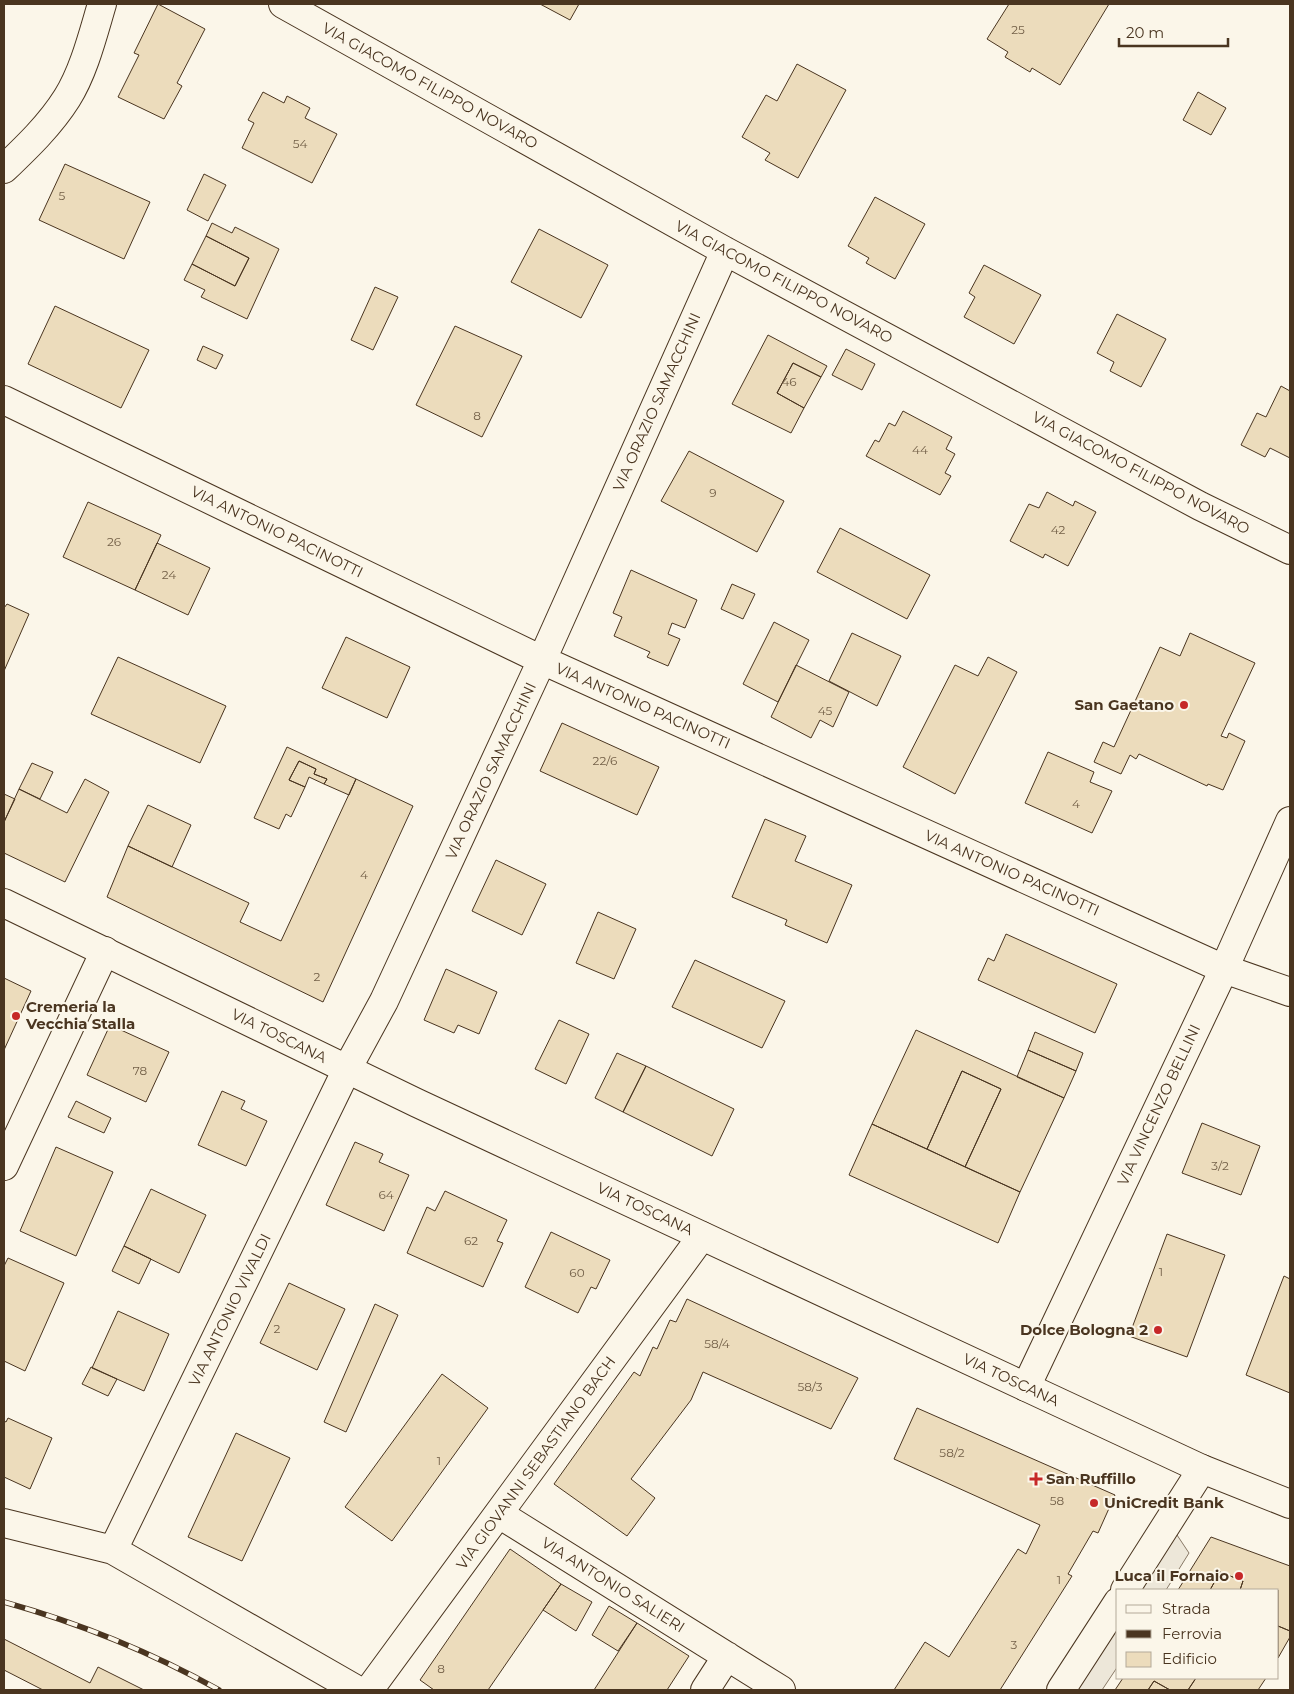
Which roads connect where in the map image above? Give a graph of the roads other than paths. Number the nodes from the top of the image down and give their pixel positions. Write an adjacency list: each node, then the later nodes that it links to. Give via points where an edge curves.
1 (102, 4): 3 (street, via 88,52 68,97 37,138)
2 (283, 4): 4 (street, VIA GIACOMO FILIPPO NOVARO)
3 (4, 170)
4 (725, 251): 6 (street, VIA GIACOMO FILIPPO NOVARO, via 1200,506); 7 (street, VIA ORAZIO SAMACCHINI)
5 (4, 400): 7 (street, VIA ANTONIO PACINOTTI)
6 (1290, 550)
7 (542, 660): 11 (street, VIA ANTONIO PACINOTTI); 13 (street, VIA ORAZIO SAMACCHINI, via 384,1001)
8 (1290, 821): 11 (street, VIA VINCENZO BELLINI)
9 (4, 903): 10 (street, VIA TOSCANA)
10 (105, 951): 13 (street, VIA TOSCANA); 14 (street)
11 (1224, 969): 12 (street, VIA ANTONIO PACINOTTI); 16 (street, VIA VINCENZO BELLINI)
12 (1290, 992)
13 (347, 1069): 15 (street, VIA TOSCANA); 21 (street, VIA ANTONIO VIVALDI)
14 (4, 1166)
15 (702, 1236): 16 (street, VIA TOSCANA); 19 (street, VIA GIOVANNI SEBASTIANO BACH)
16 (1026, 1387): 17 (street, VIA TOSCANA)
17 (1202, 1470): 18 (street, VIA TOSCANA); 22 (street)
18 (1290, 1504)
19 (499, 1514): 24 (street, VIA ANTONIO SALIERI); 26 (street, VIA GIOVANNI SEBASTIANO BACH)
20 (4, 1523): 21 (street)
21 (112, 1550): 25 (street)
22 (1126, 1589)
23 (1116, 1605): 29 (street)
24 (727, 1656): 27 (street); 28 (street, VIA ANTONIO SALIERI)
25 (357, 1690)
26 (370, 1690)
27 (705, 1690)
28 (781, 1690)
29 (1061, 1690)

